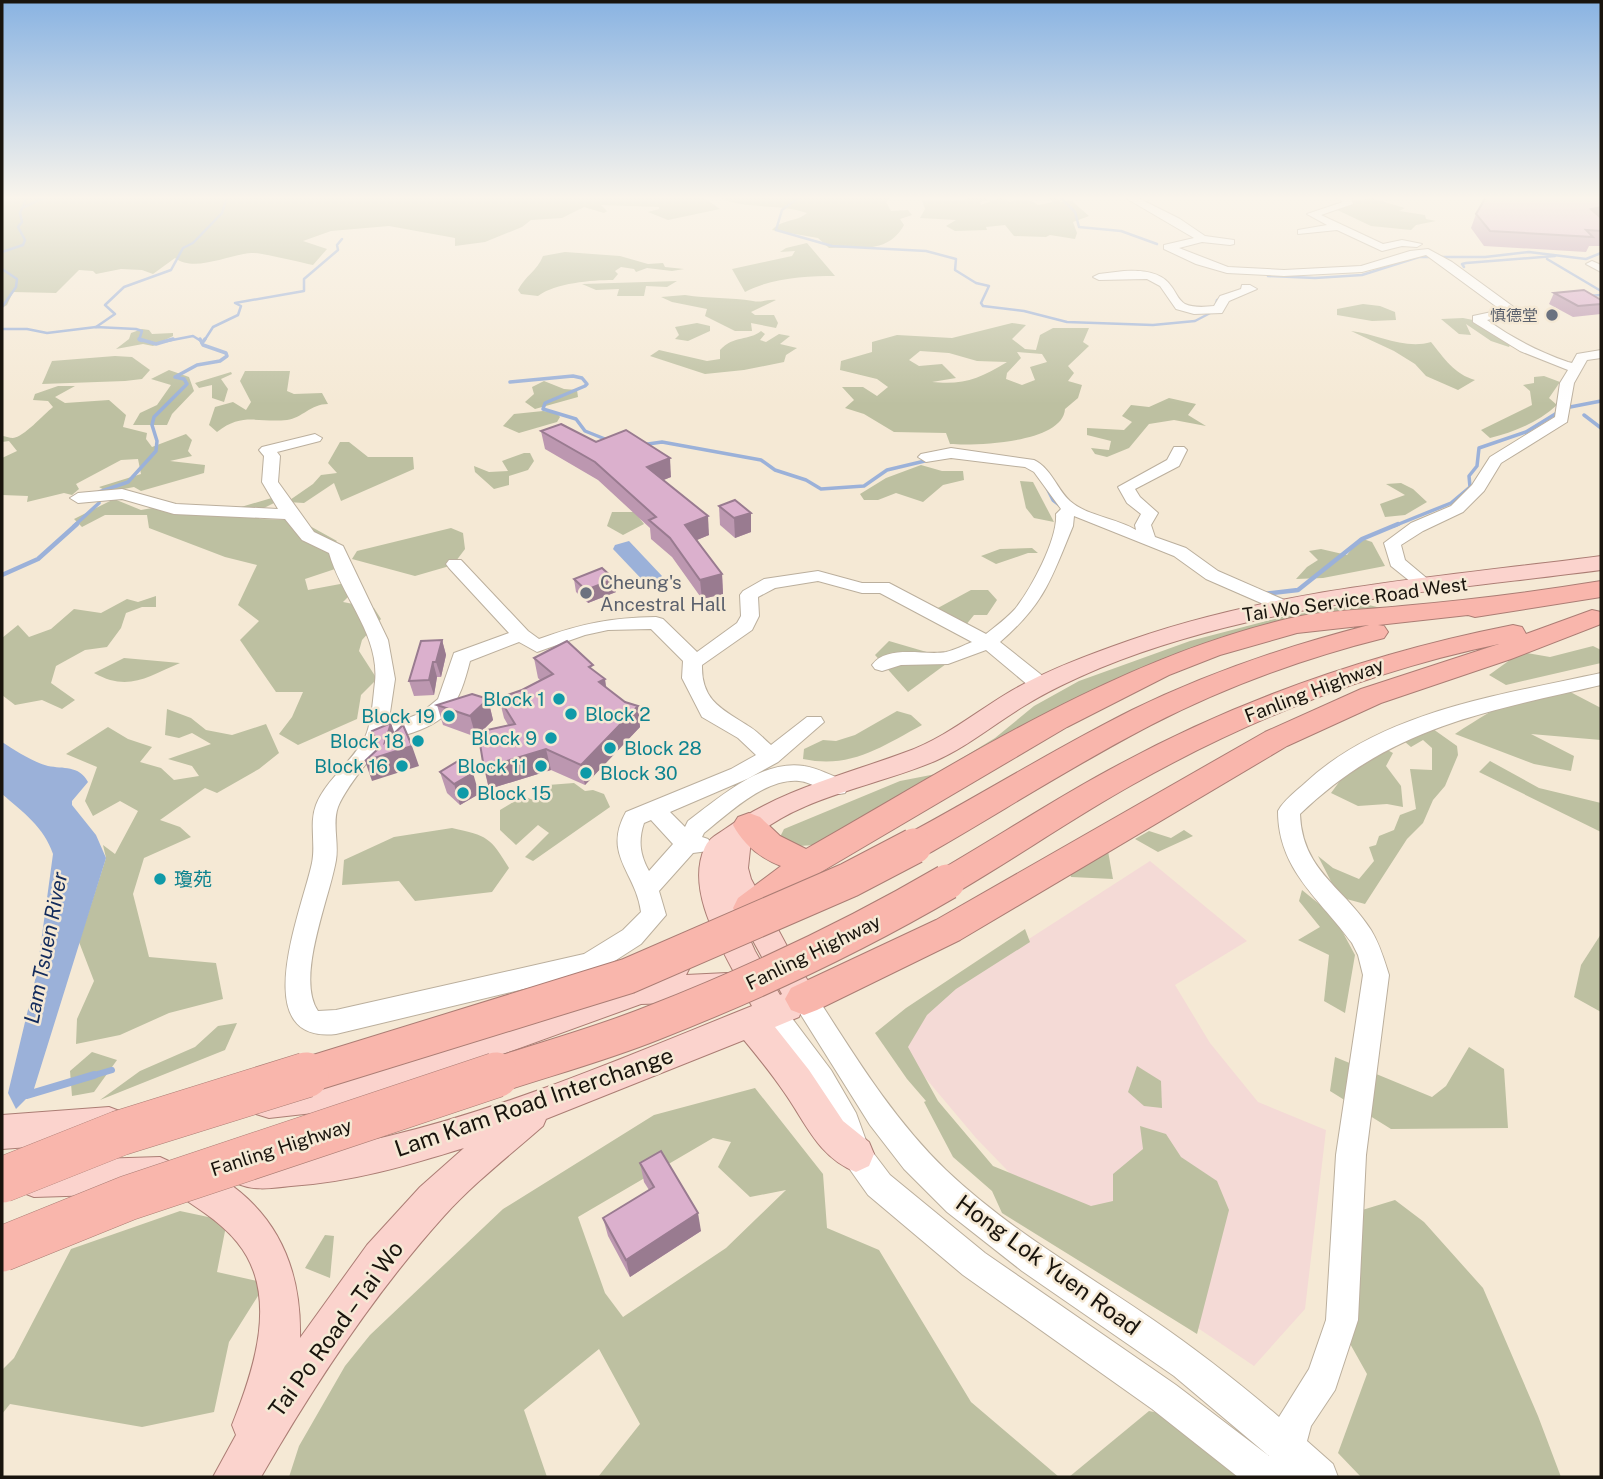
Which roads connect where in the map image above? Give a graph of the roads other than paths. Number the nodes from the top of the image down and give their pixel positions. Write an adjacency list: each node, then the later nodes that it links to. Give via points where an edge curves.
1 (1214, 266): 4 (street)
2 (1372, 266): 4 (street, via 1284,273)
3 (1448, 266): 9 (street, via 1511,311 1476,319 1523,347)
4 (1260, 270): 6 (street, via 1240,290 1251,289 1224,299 1214,310)
5 (1099, 277): 6 (street, via 1151,277 1165,284 1170,297)
6 (1188, 308): 7 (street)
7 (1166, 309)
8 (1601, 354): 9 (street, via 1583,357)
9 (1577, 368): 19 (street, via 1567,383 1562,419 1495,460 1478,488 1457,509 1392,544 1397,562)
10 (315, 438): 15 (street, via 267,450 272,456 270,482)
11 (1179, 450): 16 (street, via 1174,463 1126,487 1133,500 1150,513 1143,525)
12 (926, 457): 14 (street, via 951,453 1029,463 1040,469)
13 (84, 497): 15 (street, via 135,496 174,509)
14 (1069, 512): 16 (street, via 1115,524); 24 (street, via 1037,592 1020,615)
15 (290, 514): 30 (street, via 308,537 337,550 379,640 385,680)
16 (1148, 540): 20 (street)
17 (1601, 563): 19 (main road, Tai Wo Service Road West)
18 (455, 564): 23 (street)
19 (1427, 586): 20 (main road, Tai Wo Service Road West)
20 (1267, 598): 28 (main road, Tai Wo Service Road West, via 1212,622 1137,645)
21 (1492, 605): 22 (highway, Fanling Highway); 36 (highway, via 1311,622 1210,649 1057,720); 47 (highway, Fanling Highway, bridge, via 1337,641 1253,669 1158,709 836,886 628,976 120,1133)
22 (1598, 608): 40 (highway, via 1501,653 1371,696 1276,738 948,930); 48 (highway, Fanling Highway, bridge, via 1389,662 1298,692 1194,738 1069,806 877,923 768,976 651,1024 128,1198)
23 (521, 635): 25 (street, via 537,646 608,624 656,623); 30 (street, via 461,657 451,696 440,710 410,726)
24 (988, 643): 25 (street, via 883,587 862,588 818,576 770,583 749,594 750,616 745,626 699,660); 26 (street, via 948,658 899,659); 28 (street)
25 (692, 660): 31 (street, via 692,678 709,712 745,733)
26 (882, 665)
27 (1601, 679): 49 (street, via 1423,723 1339,768 1289,811 1290,837 1305,870 1355,930 1371,954 1376,975 1350,1155 1342,1320 1323,1378 1295,1419)
28 (1042, 686): 32 (main road, Tai Wo Service Road West, via 957,740)
29 (814, 722): 31 (street)
30 (376, 736): 37 (street, via 323,815 324,862 300,951 300,997 308,1019 336,1022 590,963 632,937 654,915)
31 (770, 757): 33 (street)
32 (837, 787): 34 (main road, Tai Wo Service Road West, via 793,803); 35 (street, via 803,773 782,774 710,815 696,827)
33 (654, 809): 35 (street); 37 (street, via 634,818 627,841)
34 (735, 836): 35 (street); 36 (highway, via 762,842); 38 (main road, via 715,867 717,891)
35 (687, 844): 37 (street)
36 (809, 863): 38 (highway)
37 (648, 888)
38 (738, 916): 39 (main road); 40 (main road, Hong Lok Yuen Road); 40 (main road, Hong Lok Yuen Road, via 784,971)
39 (641, 990): 40 (main road, via 729,987); 41 (main road)
40 (772, 1007): 42 (main road, Lam Kam Road Interchange); 45 (main road, via 797,1081 830,1133); 49 (street, Hong Lok Yuen Road, via 949,1193 1033,1260 1214,1385)
41 (551, 1022): 42 (main road, via 585,1030 597,1043); 44 (main road, via 387,1080 332,1094 102,1125)
42 (596, 1085): 43 (main road, Lam Kam Road Interchange)
43 (539, 1105): 46 (main road, Lam Kam Road Interchange, via 384,1154 321,1166); 50 (main road, Tai Po Road – Tai Wo, via 433,1200 381,1259 285,1396)
44 (2, 1132)
45 (856, 1154): 51 (street, Hong Lok Yuen Road, via 879,1185 974,1264 1164,1396)
46 (179, 1174): 47 (main road, Lam Kam Road Interchange); 50 (main road, Tai Po Road – Tai Wo, via 222,1199 252,1227 269,1255 278,1289 280,1329 275,1366)
47 (2, 1180)
48 (2, 1249)
49 (1286, 1462): 52 (street, Hong Lok Yuen Road)
50 (236, 1477)
51 (1267, 1477)
52 (1320, 1477)

